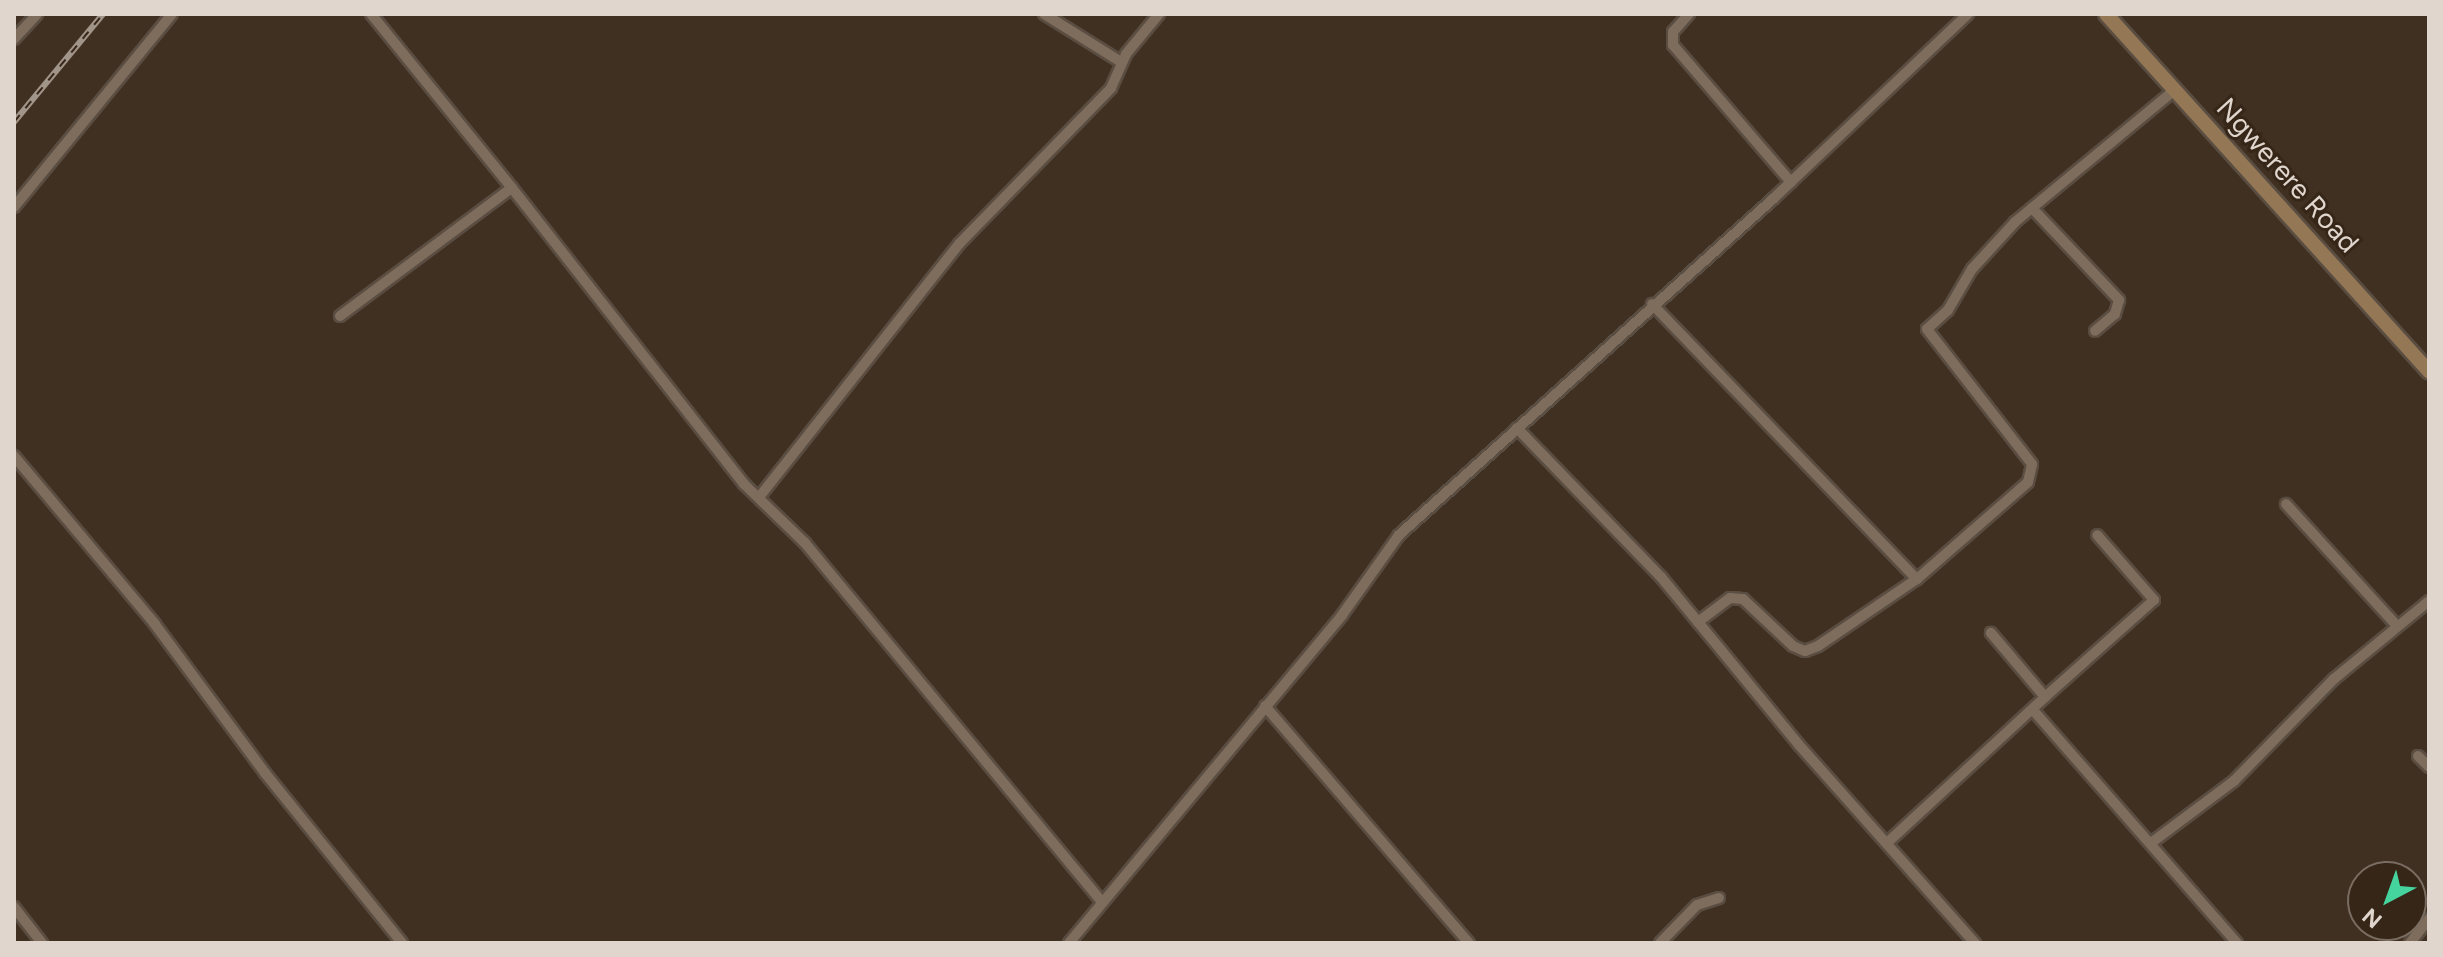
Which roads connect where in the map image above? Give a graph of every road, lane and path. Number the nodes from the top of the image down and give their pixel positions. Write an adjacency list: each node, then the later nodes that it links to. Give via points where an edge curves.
1 (37, 14): 9 (street)
2 (172, 14): 14 (street)
3 (371, 14): 13 (street)
4 (1044, 14): 10 (street)
5 (1159, 14): 10 (street)
6 (1689, 14): 12 (street, via 1673,32 1673,45)
7 (1968, 14): 12 (street)
8 (2106, 14): 11 (main road, Ngwerere Road)
9 (14, 39)
10 (1121, 62): 22 (street, via 1111,88 959,244)
11 (2176, 89): 15 (street); 19 (main road, Ngwerere Road)
12 (1791, 182): 16 (street)
13 (512, 188): 17 (street); 22 (street, via 715,448)
14 (14, 207)
15 (2032, 208): 18 (street, via 2119,300 2115,314); 25 (street, via 1987,249 1948,310 1927,329 2034,469 2003,507)
16 (1652, 304): 20 (street); 25 (street)
17 (340, 316)
18 (2095, 331)
19 (2429, 372)
20 (1517, 428): 27 (street); 31 (street, via 1399,535 1342,615)
21 (14, 456): 42 (street, via 154,623 274,785)
22 (760, 496): 38 (street)
23 (2286, 504): 28 (street)
24 (2097, 535): 30 (street, via 2154,600)
25 (1917, 579): 27 (street, via 1836,636 1805,651 1743,599 1730,598)
26 (2429, 601): 28 (street)
27 (1698, 622): 35 (street)
28 (2397, 626): 36 (street, via 2334,679 2234,781)
29 (1991, 633): 30 (street)
30 (2045, 697): 32 (street)
31 (1265, 706): 38 (street); 44 (street)
32 (2033, 710): 35 (street); 36 (street)
33 (2418, 756): 34 (street)
34 (2429, 767)
35 (1888, 842): 46 (street)
36 (2151, 843): 47 (street)
37 (1719, 898): 45 (street, via 1697,905)
38 (1102, 902): 43 (street)
39 (14, 907): 41 (street)
40 (2429, 919): 48 (street)
41 (42, 943)
42 (402, 943)
43 (1069, 943)
44 (1469, 943)
45 (1660, 943)
46 (1975, 943)
47 (2237, 943)
48 (2410, 943)

